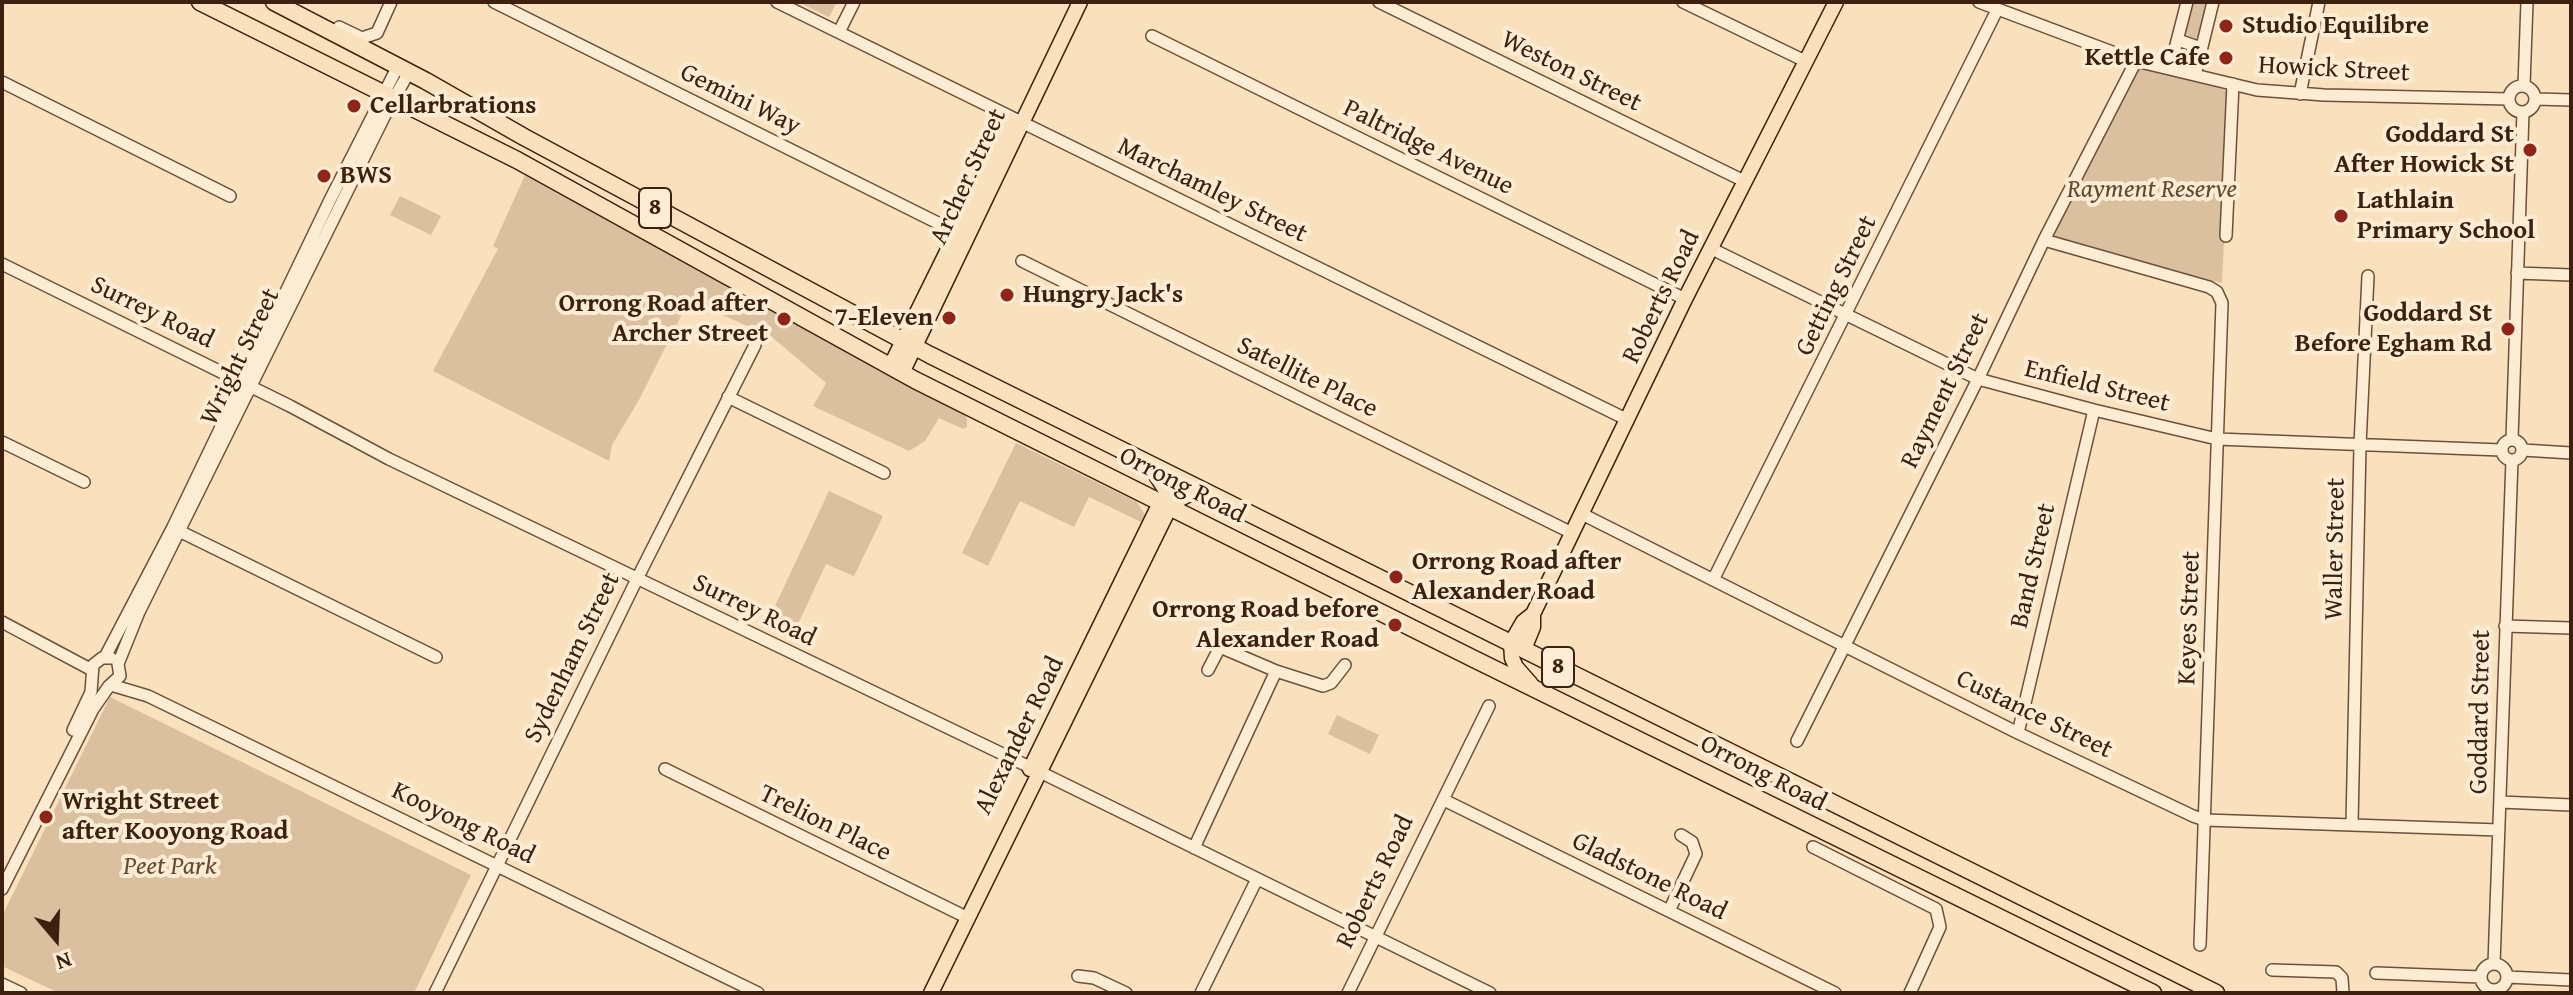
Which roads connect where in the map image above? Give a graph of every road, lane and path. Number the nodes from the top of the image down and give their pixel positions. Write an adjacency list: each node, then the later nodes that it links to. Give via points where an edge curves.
1 (200, 2): 32 (highway, Orrong Road / 8)
2 (274, 2): 18 (highway, Orrong Road / 8)
3 (391, 2): 18 (street, via 377,33 362,38 325,20)
4 (494, 2): 40 (street, Gemini Way)
5 (777, 2): 19 (street, Marchamley Street)
6 (854, 2): 19 (street)
7 (1071, 2): 37 (main road, Archer Street)
8 (1080, 2): 37 (main road, Archer Street)
9 (1379, 2): 38 (street, Weston Street)
10 (1683, 2): 23 (street)
11 (1836, 2): 23 (main road, Roberts Road)
12 (1979, 2): 17 (street, Howick Street)
13 (2187, 2): 21 (street)
14 (2213, 2): 22 (street)
15 (2319, 2): 31 (street)
16 (2527, 2): 30 (street)
17 (1997, 10): 24 (street, Howick Street); 50 (street, Getting Street)
18 (305, 18): 26 (highway, Orrong Road / 8)
19 (839, 32): 37 (street, Marchamley Street)
20 (1152, 36): 49 (street, Paltridge Avenue)
21 (2178, 40): 22 (street); 25 (street)
22 (2201, 48): 27 (street)
23 (1805, 61): 38 (main road, Roberts Road)
24 (2136, 61): 25 (street, Howick Street); 42 (street, Rayment Street)
25 (2170, 68): 27 (street, Howick Street)
26 (404, 69): 32 (street, Wright Street); 51 (highway, Orrong Road / 8)
27 (2195, 75): 29 (street, Howick Street)
28 (2, 82): 39 (street)
29 (2233, 84): 31 (street, Howick Street); 41 (street)
30 (2524, 85): 33 (street); 34 (street)
31 (2300, 94): 33 (street, Howick Street)
32 (389, 95): 53 (highway, Orrong Road / 8); 55 (street, Wright Street)
33 (2509, 99): 36 (street)
34 (2536, 99): 35 (street); 36 (street)
35 (2571, 100)
36 (2523, 112): 46 (street)
37 (1018, 120): 40 (main road, Archer Street); 58 (street, Marchamley Street)
38 (1744, 181): 43 (main road, Roberts Road)
39 (230, 196)
40 (961, 234): 51 (main road, Archer Street)
41 (2226, 236)
42 (2044, 240): 54 (street, Rayment Street); 59 (street, Keyes Street, via 2217,292 2222,303)
43 (1712, 249): 49 (main road, Roberts Road); 50 (street, Enfield Street)
44 (1022, 261): 74 (street, Satellite Place)
45 (2, 264): 55 (street, Surrey Road)
46 (2517, 273): 47 (street); 60 (street)
47 (2571, 275)
48 (2368, 276): 62 (street, Waller Street)
49 (1685, 299): 58 (main road, Roberts Road)
50 (1847, 314): 54 (street, Enfield Street); 76 (street, Getting Street)
51 (909, 344): 53 (main road, Archer Street); 67 (highway, Orrong Road / 8)
52 (755, 345): 56 (street, Sydenham Street)
53 (896, 370): 71 (highway, Orrong Road / 8)
54 (1978, 379): 57 (street, Enfield Street); 82 (street, Rayment Street)
55 (247, 384): 73 (street, Wright Street); 75 (street, Surrey Road)
56 (728, 397): 68 (street); 75 (street, Sydenham Street)
57 (2094, 410): 59 (street, Enfield Street); 94 (street, Band Street)
58 (1628, 420): 72 (main road, Roberts Road)
59 (2217, 439): 62 (street, Enfield Street); 101 (street, Keyes Street)
60 (2512, 439): 63 (street); 64 (street)
61 (2, 442): 69 (street)
62 (2360, 445): 63 (street, Enfield Street); 102 (street, Waller Street)
63 (2501, 450): 66 (street)
64 (2523, 450): 65 (street); 66 (street)
65 (2571, 453)
66 (2512, 460): 78 (street, Goddard Street)
67 (1148, 463): 70 (highway, Orrong Road / 8); 71 (main road, via 1165,490)
68 (884, 473)
69 (84, 482)
70 (1203, 490): 71 (main road); 81 (highway, Orrong Road / 8)
71 (1167, 504): 91 (highway, Orrong Road / 8); 97 (main road, Alexander Road)
72 (1582, 514): 74 (main road, Roberts Road); 76 (street, Custance Street)
73 (176, 529): 84 (street); 86 (street, Wright Street); 87 (street, Wright Street, via 126,638)
74 (1572, 533): 81 (main road, Roberts Road, via 1533,614 1523,622)
75 (637, 579): 97 (street, Surrey Road); 107 (street, Sydenham Street)
76 (1713, 580): 82 (street, Custance Street)
77 (2, 622): 86 (street)
78 (2505, 626): 79 (street); 99 (street, Goddard Street)
79 (2571, 628)
80 (1208, 642): 83 (street)
81 (1518, 646): 91 (main road, via 1512,658); 136 (highway, Orrong Road / 8)
82 (1844, 646): 94 (street, Custance Street); 95 (street, Rayment Street)
83 (1220, 647): 88 (street); 89 (street)
84 (436, 657)
85 (1345, 665): 89 (street, via 1323,686)
86 (97, 666): 87 (street, Kooyong Road); 90 (street, Kooyong Road, via 98,684); 108 (street, Wright Street, via 89,699)
87 (119, 668): 90 (street, Wright Street, via 118,680); 92 (street, Kooyong Road)
88 (1208, 670)
89 (1276, 671): 106 (street)
90 (110, 685): 92 (street, Kooyong Road); 110 (street)
91 (1532, 685): 135 (highway, Orrong Road / 8)
92 (148, 696): 107 (street, Kooyong Road)
93 (1489, 706): 98 (street, Roberts Road)
94 (2018, 733): 101 (street, Custance Street)
95 (1797, 741)
96 (665, 769): 112 (street, Trelion Place)
97 (1036, 770): 106 (street, Surrey Road); 112 (main road, Alexander Road)
98 (1444, 800): 111 (street, Gladstone Road); 113 (street, Roberts Road)
99 (2500, 802): 100 (street); 103 (street, Goddard Street)
100 (2571, 805)
101 (2205, 820): 102 (street, Custance Street); 114 (street, Keyes Street)
102 (2352, 824): 103 (street, Custance Street)
103 (2499, 830): 115 (street, Goddard Street)
104 (1681, 835): 111 (street, via 1692,842 1696,854)
105 (1813, 847): 134 (street, via 1936,909 1940,927)
106 (1194, 848): 109 (street, Surrey Road)
107 (497, 865): 125 (street, Sydenham Street); 126 (street, Kooyong Road)
108 (2, 874)
109 (1257, 879): 113 (street, Surrey Road); 130 (street)
110 (2, 889)
111 (1669, 911): 133 (street, Gladstone Road)
112 (962, 916): 127 (main road, Alexander Road); 128 (main road, Alexander Road)
113 (1376, 937): 131 (street, Roberts Road); 132 (street, Surrey Road)
114 (2200, 945)
115 (2494, 964): 119 (street); 120 (street)
116 (2272, 970): 137 (street, via 2331,970 2342,978)
117 (2376, 973): 119 (street)
118 (1078, 976): 129 (street)
119 (2481, 977): 123 (street)
120 (2507, 977): 121 (street); 123 (street)
121 (2571, 980)
122 (2, 984): 124 (street)
123 (2494, 992)
124 (21, 993)
125 (435, 993)
126 (758, 993)
127 (922, 993)
128 (931, 993)
129 (1126, 993)
130 (1201, 993)
131 (1348, 993)
132 (1490, 993)
133 (1835, 993)
134 (1910, 993)
135 (2153, 993)
136 (2216, 993)
137 (2343, 993)

